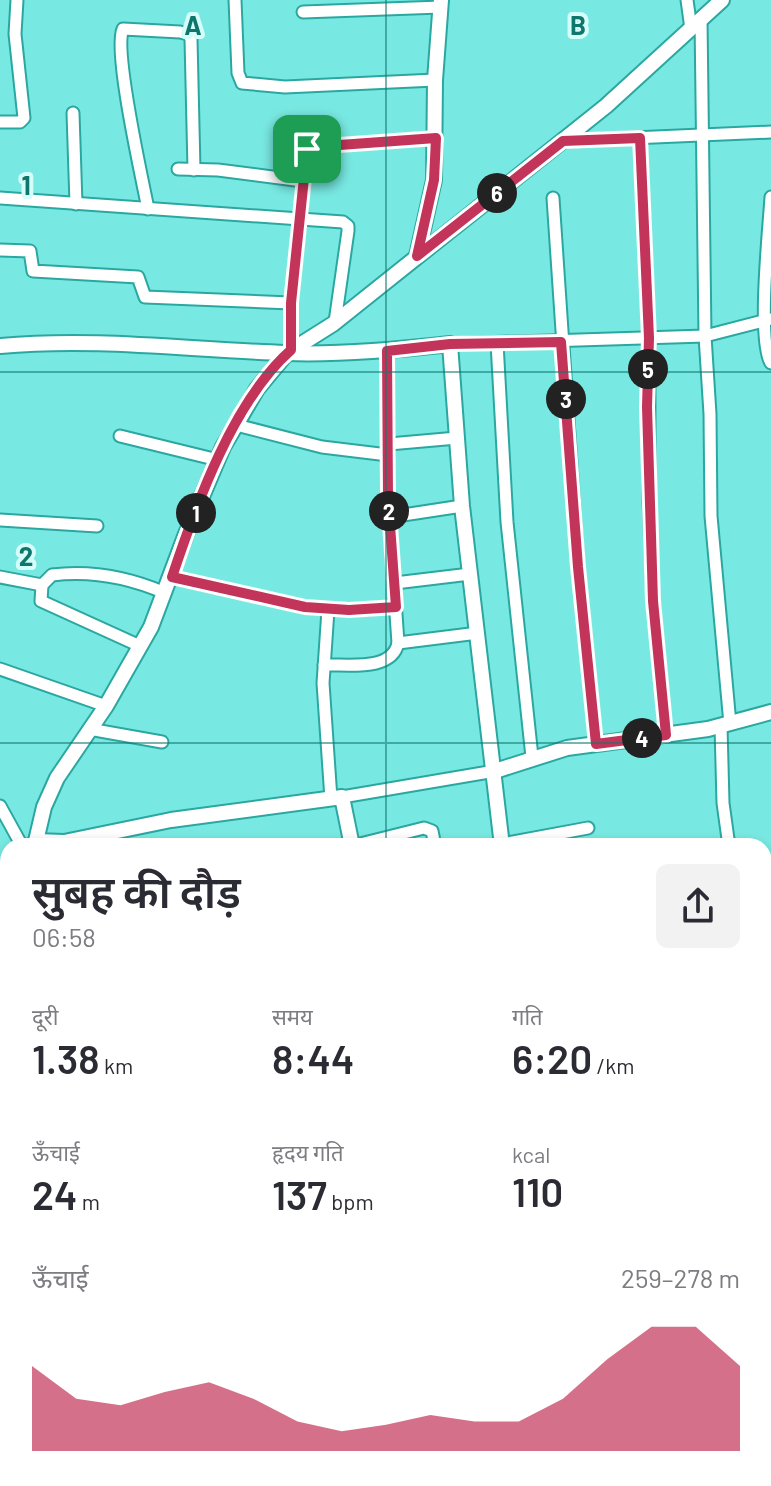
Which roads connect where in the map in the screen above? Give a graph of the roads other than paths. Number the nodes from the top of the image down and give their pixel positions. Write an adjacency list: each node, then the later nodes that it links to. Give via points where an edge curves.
1 (17, 0): 10 (street, via 15,34 24,118)
2 (235, 0): 8 (street, via 242,83 285,87)
3 (687, 0): 7 (street)
4 (722, 0): 7 (street)
5 (441, 3): 6 (street); 8 (street)
6 (303, 12)
7 (696, 24): 12 (street); 15 (street)
8 (435, 80): 13 (street)
9 (73, 113): 22 (street)
10 (0, 122)
11 (771, 132): 12 (street)
12 (703, 136): 14 (street); 30 (street)
13 (436, 138): 18 (street, via 312,147 306,153); 26 (street, via 434,180)
14 (640, 138): 15 (street); 31 (street)
15 (563, 141): 26 (street)
16 (178, 169): 17 (street)
17 (194, 170): 18 (street); 23 (street, via 190,36 123,29 127,96)
18 (303, 181): 24 (street)
19 (771, 197): 28 (street)
20 (0, 198): 22 (street)
21 (553, 198): 32 (street)
22 (76, 204): 23 (street)
23 (148, 209): 24 (street)
24 (299, 218): 27 (street); 29 (street, via 348,226)
25 (0, 250): 27 (street, via 30,251 33,271 138,277 145,297)
26 (417, 256): 29 (street)
27 (291, 303): 36 (street)
28 (768, 320): 30 (street); 38 (street)
29 (335, 322): 36 (street)
30 (705, 336): 31 (street); 63 (street)
31 (649, 338): 32 (street); 65 (street, via 653,601)
32 (561, 342): 33 (street); 67 (street)
33 (497, 343): 34 (street); 68 (street, via 507,522)
34 (450, 344): 37 (street); 41 (street)
35 (0, 346): 36 (street, via 141,343)
36 (289, 351): 37 (street); 39 (street)
37 (387, 351): 42 (street)
38 (771, 363)
39 (236, 425): 42 (street, via 322,447); 43 (street)
40 (120, 436): 43 (street)
41 (457, 438): 42 (street); 44 (street)
42 (388, 449): 45 (street)
43 (218, 460): 50 (street)
44 (462, 506): 45 (street); 48 (street)
45 (390, 517): 51 (street)
46 (0, 520): 47 (street)
47 (97, 526)
48 (470, 574): 51 (street); 56 (street)
49 (0, 577): 52 (street)
50 (172, 577): 53 (street); 55 (street)
51 (395, 583): 54 (street)
52 (42, 585): 53 (street, via 58,574 107,575); 58 (street, via 41,601)
53 (165, 593): 58 (street)
54 (396, 607): 55 (street); 57 (street)
55 (328, 610): 59 (street)
56 (478, 633): 57 (street); 69 (street)
57 (398, 643): 59 (street, via 387,660)
58 (140, 646): 61 (street)
59 (324, 665): 70 (street)
60 (0, 669): 61 (street)
61 (106, 706): 64 (street)
62 (771, 712): 63 (street)
63 (726, 725): 65 (street); 81 (street, via 723,803)
64 (89, 729): 66 (street); 74 (street, via 57,778)
65 (666, 735): 67 (street)
66 (162, 742)
67 (596, 744): 68 (street)
68 (532, 757): 69 (street)
69 (495, 771): 70 (street); 79 (street)
70 (336, 798): 75 (street, via 171,820); 76 (street)
71 (0, 806): 73 (street)
72 (588, 828): 80 (street)
73 (25, 838)
74 (32, 838)
75 (83, 838)
76 (349, 838)
77 (384, 838): 78 (street, via 424,828)
78 (433, 838)
79 (501, 838)
80 (537, 838)
81 (728, 838)

